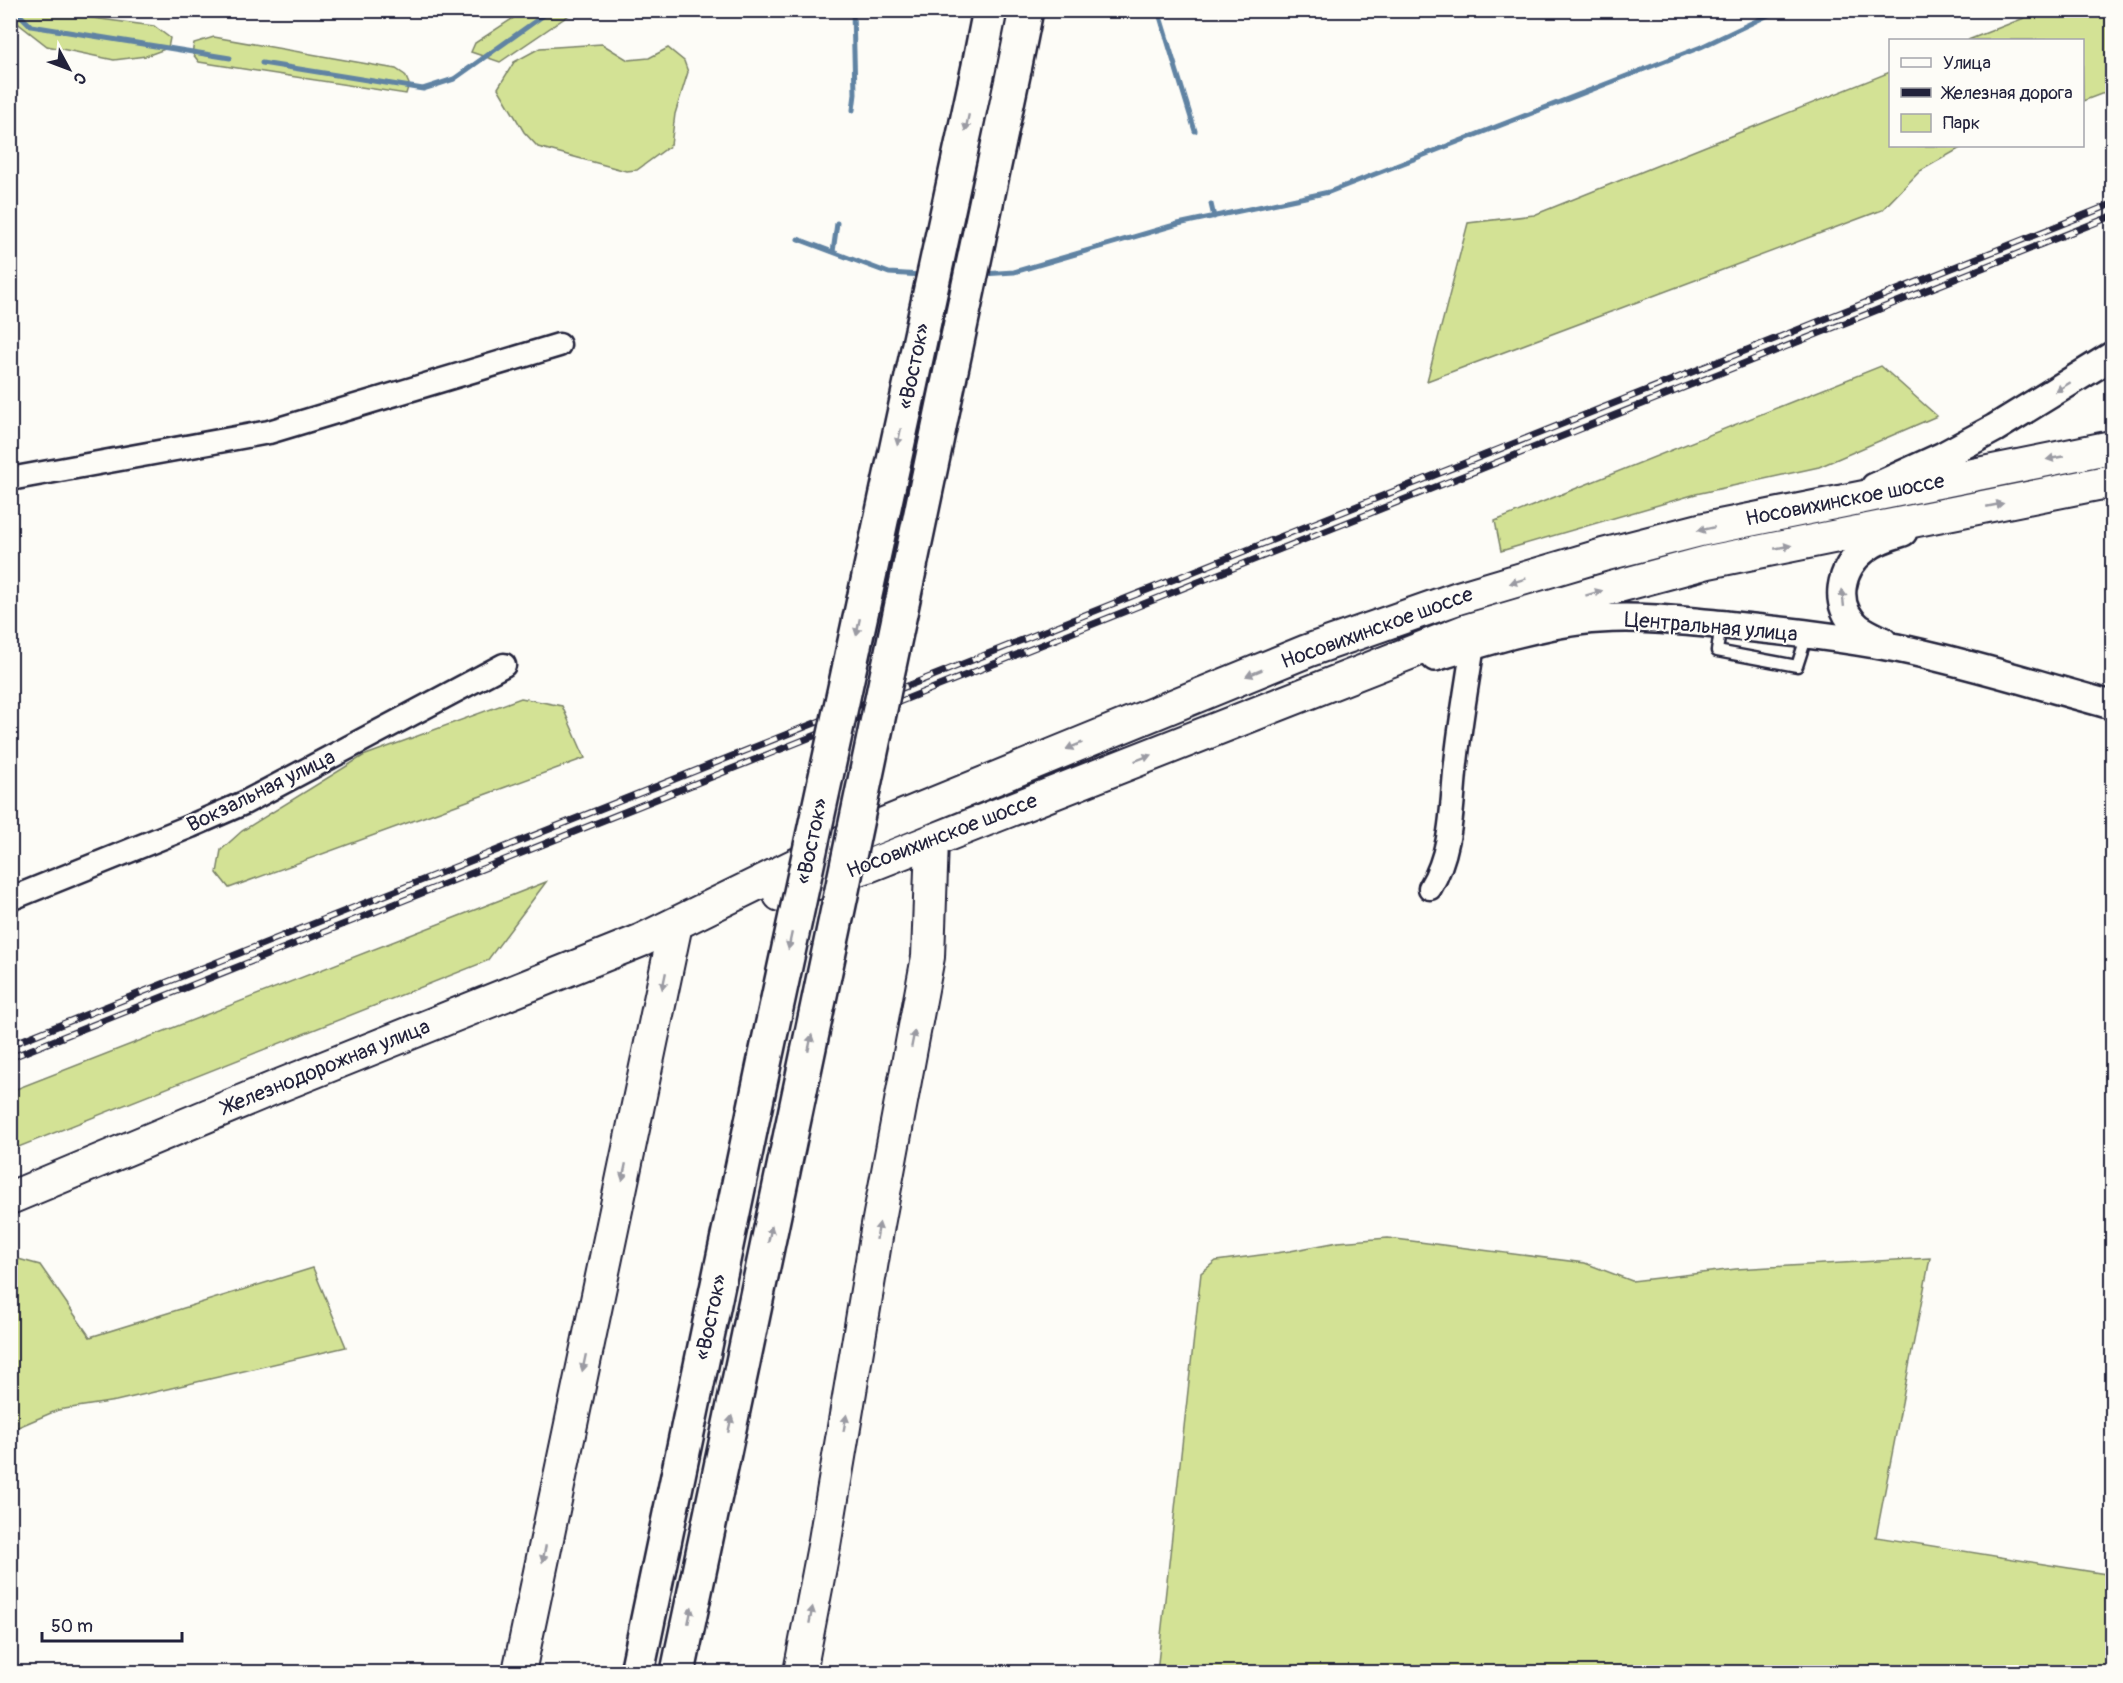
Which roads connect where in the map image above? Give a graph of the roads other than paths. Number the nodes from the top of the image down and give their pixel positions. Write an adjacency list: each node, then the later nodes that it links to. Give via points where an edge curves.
1 (990, 10): 21 (highway, «Восток», one-way to 21, bridge, via 761,1075)
2 (1026, 10): 25 (highway, «Восток», one-way to 2, bridge)
3 (559, 345): 6 (street, via 269,432)
4 (2112, 356): 8 (street, one-way to 8, via 1964,445)
5 (2112, 447): 8 (main road, Носовихинское шоссе, one-way to 8)
6 (10, 479)
7 (2112, 481): 9 (main road, Носовихинское шоссе, one-way to 7)
8 (1845, 500): 18 (main road, Носовихинское шоссе, one-way to 18, via 1603,555 1458,598 1307,651 857,835)
9 (1960, 512): 11 (street, one-way to 9, via 1869,634 1850,619 1841,598 1845,572 1855,557 1884,538); 14 (main road, Носовихинское шоссе, one-way to 9, via 1468,630 1611,588 1708,562)
10 (1473, 645): 11 (street, Центральная улица, via 1598,619 1657,619); 14 (street, Центральная улица); 16 (street, via 1448,847)
11 (1898, 648): 13 (street, Центральная улица)
12 (504, 665): 17 (street, Вокзальная улица, via 244,802)
13 (2112, 705)
14 (1243, 719): 15 (main road, Носовихинское шоссе, one-way to 14)
15 (932, 840): 18 (main road, Носовихинское шоссе, via 868,866); 26 (main road, one-way to 15, via 928,957)
16 (1430, 888)
17 (10, 899)
18 (675, 926): 19 (main road, Носовихинское шоссе); 22 (main road, one-way to 22)
19 (642, 940): 20 (main road, Железнодорожная улица)
20 (10, 1198)
21 (650, 1613): 23 (main road, bridge); 24 (highway, «Восток», bridge)
22 (519, 1672)
23 (631, 1672)
24 (637, 1672)
25 (678, 1672)
26 (800, 1672)

